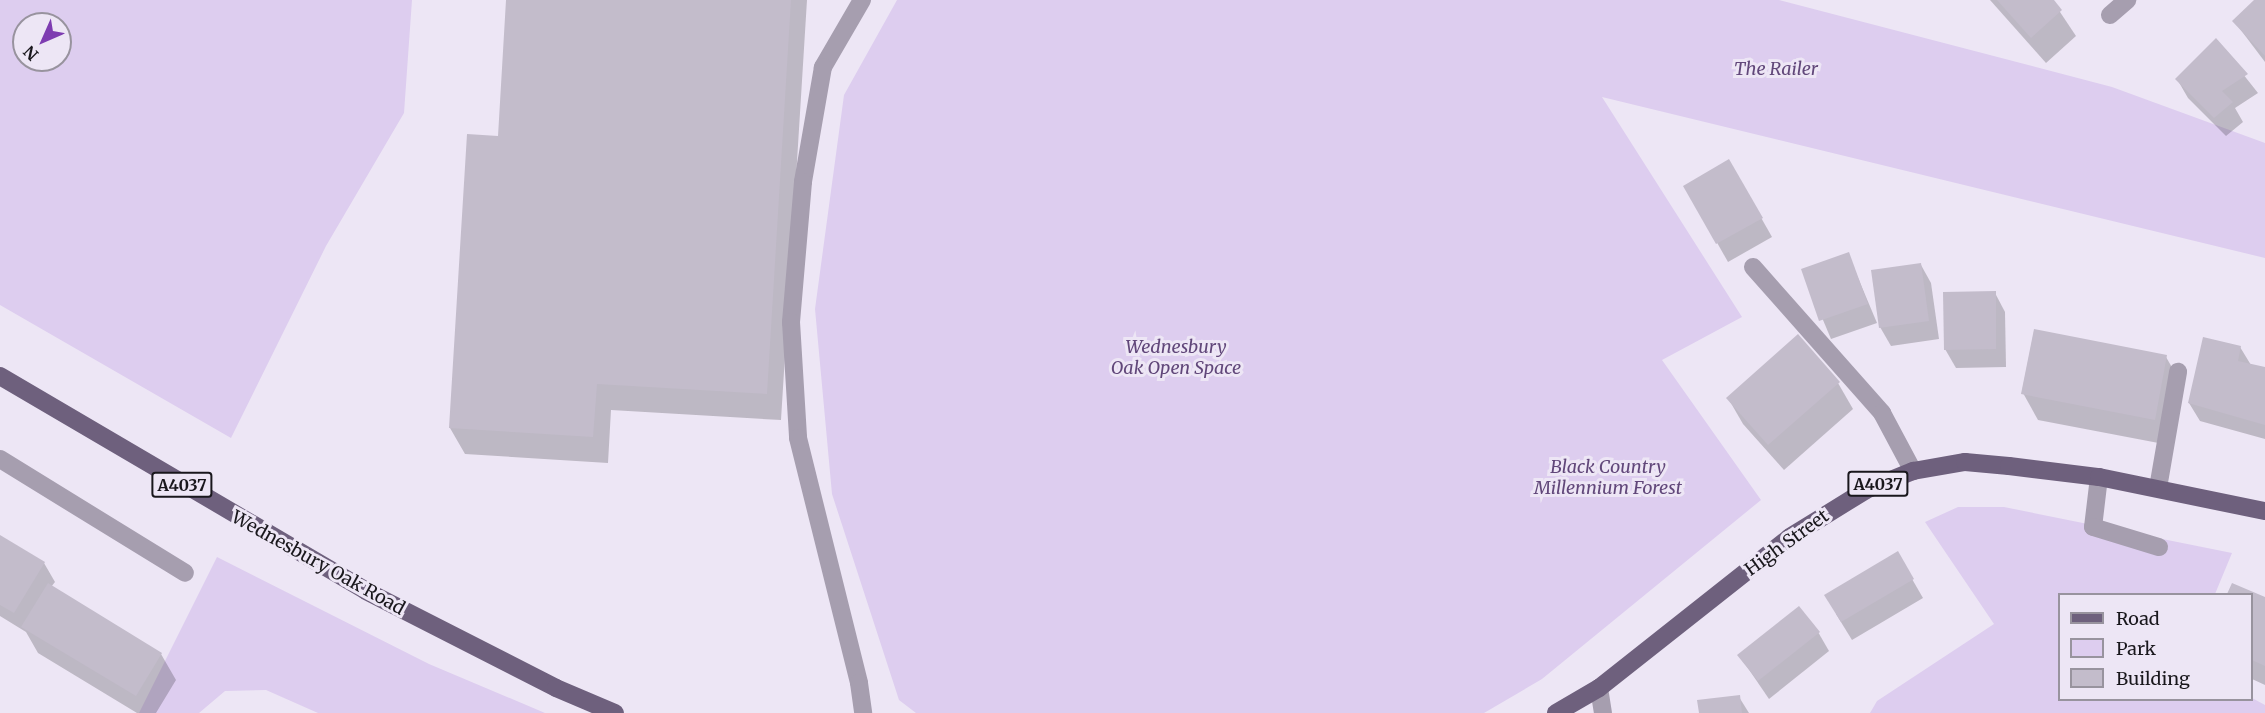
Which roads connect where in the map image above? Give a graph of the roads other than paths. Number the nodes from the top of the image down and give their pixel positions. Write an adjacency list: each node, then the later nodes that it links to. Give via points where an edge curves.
1 (862, 0): 16 (street, via 823,67 802,182 791,322 798,438 859,683)
2 (2127, 0): 3 (street)
3 (2110, 15)
4 (1753, 267): 8 (street, via 1882,413)
5 (2178, 372): 10 (street)
6 (0, 376): 15 (main road, Wednesbury Oak Road / A4037, via 366,591 556,688)
7 (0, 459): 13 (street)
8 (1913, 471): 9 (main road, High Street / A4037, via 1965,462); 14 (main road, High Street / A4037, via 1866,490 1790,537)
9 (2099, 477): 10 (main road, High Street / A4037); 12 (street, via 2093,526)
10 (2158, 488): 11 (main road, High Street / A4037)
11 (2265, 512)
12 (2159, 547)
13 (185, 573)
14 (1599, 688): 17 (main road, High Street / A4037); 18 (street)
15 (615, 713)
16 (863, 713)
17 (1556, 713)
18 (1603, 713)

